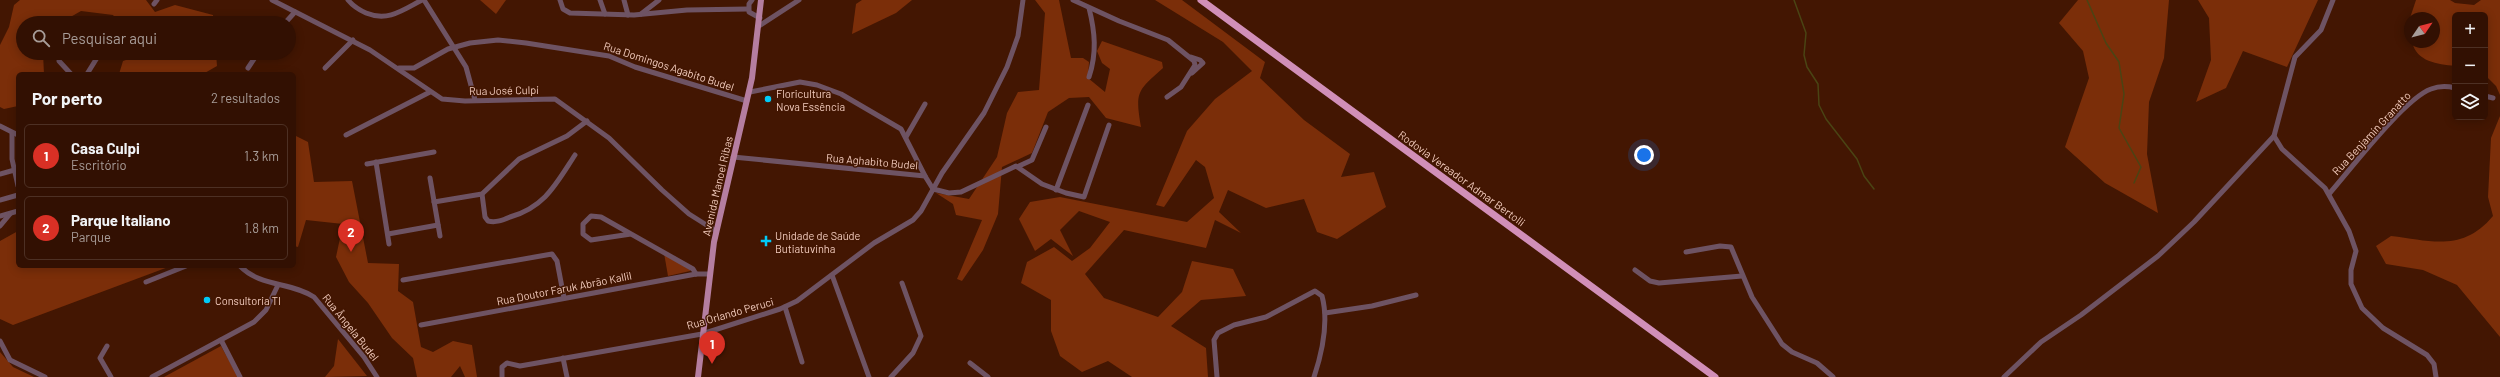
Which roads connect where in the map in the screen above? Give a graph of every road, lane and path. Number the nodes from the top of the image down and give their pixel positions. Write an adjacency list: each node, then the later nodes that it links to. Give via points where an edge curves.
1 (272, 0): 17 (street, Rua José Culpi)
2 (348, 0): 3 (street, via 361,11 381,17 395,14)
3 (423, 0): 25 (street)
4 (560, 0): 18 (street, via 563,9 570,13)
5 (600, 0): 18 (street)
6 (624, 0): 19 (street)
7 (659, 0): 20 (street)
8 (761, 0): 22 (main road, Avenida Manoel Ribas)
9 (800, 0): 23 (street)
10 (1023, 0): 64 (street, Rua Orlando Peruci, via 1018,36 999,82 980,120)
11 (1073, 0): 15 (street)
12 (1201, 0): 106 (highway, Rodovia Vereador Admar Bertolli)
13 (2333, 0): 52 (street, via 2322,30 2295,57)
14 (750, 1): 16 (street)
15 (1089, 8): 34 (street, via 1095,34 1094,61); 38 (street, via 1168,40 1188,56 1203,63 1189,75 1181,87)
16 (748, 9): 20 (street, via 687,10); 22 (street, via 753,16)
17 (295, 12): 21 (street); 24 (street, Rua José Culpi)
18 (605, 14): 19 (street)
19 (628, 15): 20 (street)
20 (640, 15)
21 (291, 16)
22 (760, 18): 23 (main road, Avenida Manoel Ribas)
23 (759, 26): 37 (main road, Avenida Manoel Ribas)
24 (353, 40): 30 (street); 31 (street, Rua José Culpi)
25 (454, 47): 31 (street, Rua Domingos Agabito Budel, via 420,66); 41 (street, via 468,73); 42 (street, Rua Domingos Agabito Budel, via 492,41 526,43 601,54 634,67)
26 (59, 60): 32 (street)
27 (96, 60): 33 (street)
28 (253, 60): 29 (street)
29 (248, 68)
30 (325, 68)
31 (398, 68): 36 (street, Rua José Culpi)
32 (69, 72)
33 (89, 72)
34 (1089, 77)
35 (2452, 88): 67 (street, Rua Benjamin Granatto, via 2431,88 2416,97)
36 (430, 92): 41 (street, Rua José Culpi, via 448,100); 51 (street)
37 (750, 92): 42 (main road, Avenida Manoel Ribas); 53 (street, via 793,82 825,87 858,102 896,126)
38 (1167, 97)
39 (2488, 97): 40 (street)
40 (2493, 98)
41 (475, 100): 45 (street, Rua José Culpi, via 551,98)
42 (747, 101): 56 (main road, Avenida Manoel Ribas)
43 (925, 104): 53 (street)
44 (1088, 105): 65 (street)
45 (586, 120): 66 (street, via 565,135 519,158); 76 (street, Rua José Culpi, via 612,141 676,203)
46 (1109, 125): 65 (street, via 1084,197)
47 (0, 126): 49 (street)
48 (1046, 127): 59 (street, via 1034,157)
49 (12, 133): 50 (street); 60 (street)
50 (16, 134)
51 (346, 135)
52 (2274, 136): 67 (street, via 2282,149 2320,182); 120 (street, via 2194,222 2158,256 2041,342)
53 (906, 137): 62 (street)
54 (434, 152): 57 (street)
55 (575, 155): 66 (street, via 546,198 524,212 496,222 488,221 485,217)
56 (733, 157): 62 (street, Rua Aghabito Budel); 76 (main road, Avenida Manoel Ribas)
57 (376, 162): 58 (street); 77 (street)
58 (367, 164)
59 (1019, 166): 64 (street, via 1014,166 982,184 961,192 949,193); 65 (street, via 1038,182)
60 (16, 170): 61 (street)
61 (0, 174)
62 (925, 176): 64 (street, Rua Aghabito Budel)
63 (430, 178): 70 (street)
64 (933, 189): 87 (street, Rua Orlando Peruci, via 913,220 874,243)
65 (1056, 190)
66 (482, 194): 70 (street)
67 (2329, 194): 121 (street, via 2356,246 2350,277 2358,301 2383,328 2427,355 2434,364)
68 (16, 196): 69 (street)
69 (0, 200)
70 (434, 202): 74 (street)
71 (16, 212): 72 (street)
72 (10, 214): 73 (street); 75 (street)
73 (0, 216)
74 (438, 225): 77 (street); 79 (street)
75 (0, 226)
76 (716, 231): 86 (main road, Avenida Manoel Ribas)
77 (388, 234): 80 (street)
78 (631, 234): 78 (street, via 595,241 588,239 582,231 587,218 594,215); 85 (street, via 693,269)
79 (440, 236)
80 (389, 244)
81 (1686, 252): 88 (street, via 1714,246 1730,246)
82 (181, 268): 90 (street)
83 (242, 268): 92 (street, Rua Ângela Budel, via 252,276)
84 (1635, 270): 88 (street, via 1659,284)
85 (696, 274): 86 (street, Rua Doutor Faruk Abrão Kallil); 94 (street, Rua Doutor Faruk Abrão Kallil)
86 (710, 274): 98 (main road, Avenida Manoel Ribas)
87 (832, 275): 95 (street, Rua Orlando Peruci); 114 (street)
88 (1742, 276): 119 (street, via 1752,297 1782,344 1792,352 1816,362)
89 (404, 280): 94 (street, via 550,254 555,256)
90 (146, 282)
91 (902, 283): 115 (street, via 921,336 913,353)
92 (278, 285): 99 (street, via 260,318); 111 (street, Rua Ângela Budel, via 304,291 318,301)
93 (1416, 295): 96 (street, via 1372,306)
94 (564, 298): 97 (street, Rua Doutor Faruk Abrão Kallil)
95 (785, 307): 98 (street, Rua Orlando Peruci); 103 (street)
96 (1325, 313): 117 (street, via 1321,294 1315,291 1266,317 1221,331 1214,340); 118 (street, via 1323,339)
97 (421, 325)
98 (702, 334): 102 (street, Rua Orlando Peruci); 113 (main road, Avenida Manoel Ribas)
99 (222, 340): 109 (street); 110 (street)
100 (0, 341): 107 (street, via 10,360)
101 (107, 346): 108 (street, via 100,358)
102 (564, 358): 105 (street, Rua Orlando Peruci, via 520,366 507,363 502,367); 112 (street)
103 (802, 362)
104 (970, 363): 116 (street)
105 (501, 375)
106 (1714, 376)
107 (45, 377)
108 (111, 377)
109 (152, 377)
110 (240, 377)
111 (377, 377)
112 (567, 377)
113 (698, 377)
114 (869, 377)
115 (891, 377)
116 (988, 377)
117 (1216, 377)
118 (1314, 377)
119 (1833, 377)
120 (2004, 377)
121 (2436, 377)

